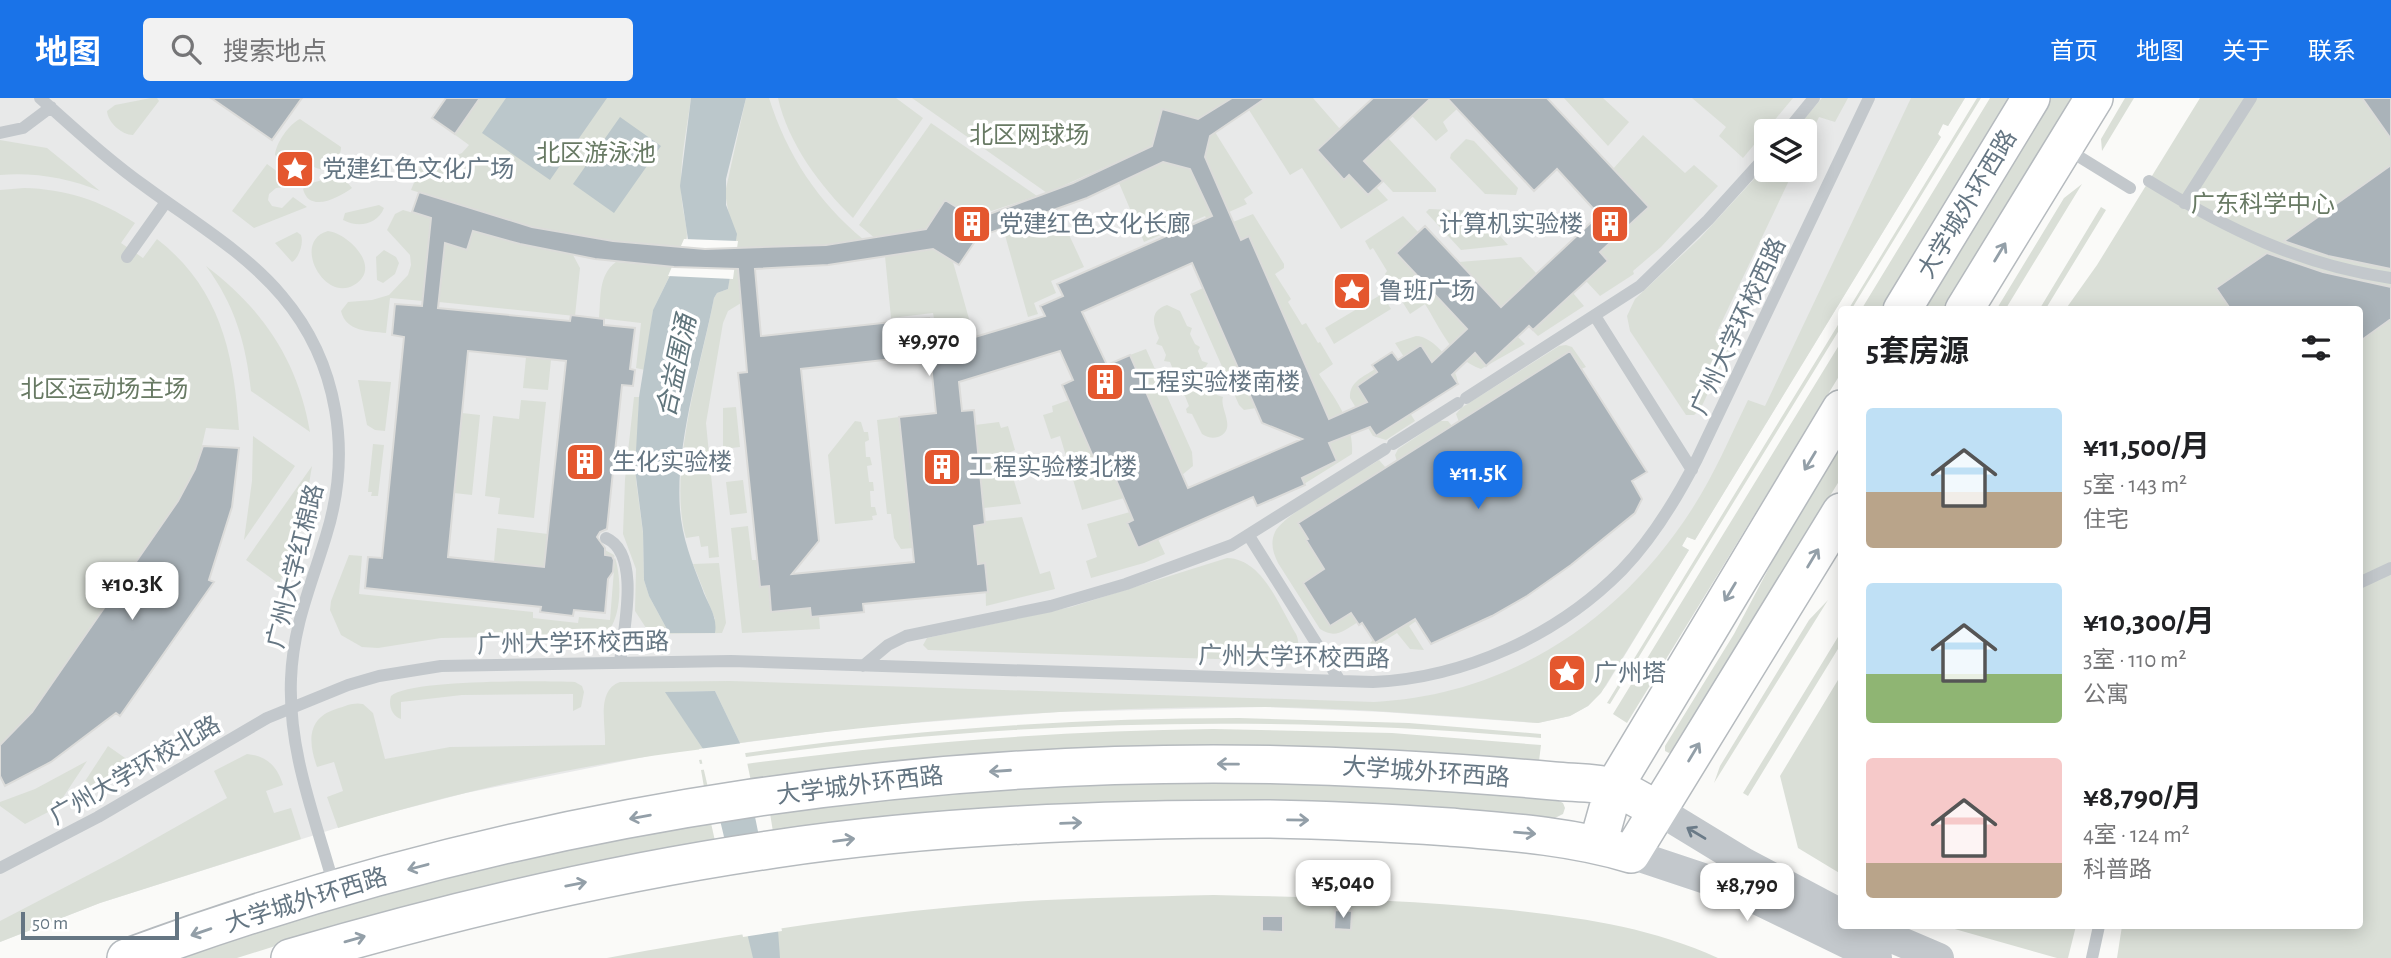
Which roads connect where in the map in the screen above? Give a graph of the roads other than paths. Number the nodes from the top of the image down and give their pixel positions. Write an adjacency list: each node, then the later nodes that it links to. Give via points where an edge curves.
1 (40, 98): 7 (lane, 广州大学红棉路)
2 (1814, 98): 8 (lane)
3 (1869, 98): 22 (lane, 广州大学环校西路)
4 (2031, 98): 18 (main road, 大学城外环西路)
5 (2094, 98): 10 (main road)
6 (2251, 98): 15 (lane)
7 (51, 107): 9 (lane, via 23,128); 14 (lane, 广州大学红棉路)
8 (1797, 119)
9 (0, 133)
10 (2064, 148): 13 (lane); 19 (main road, one-way to 10)
11 (1754, 169): 20 (lane, via 1658,271)
12 (2149, 181): 15 (lane)
13 (2130, 188)
14 (166, 202): 16 (lane); 31 (lane, 广州大学红棉路, via 238,254 283,297 314,345 332,396 340,449 337,494 297,623)
15 (2184, 203): 17 (lane, via 2259,242)
16 (127, 257)
17 (2391, 278)
18 (1904, 306)
19 (1966, 306)
20 (1595, 316): 22 (lane); 24 (lane)
21 (1838, 414): 32 (main road, one-way to 32)
22 (1692, 470): 30 (lane, 广州大学环校西路, via 1623,568 1553,625 1506,650 1451,669 1383,682)
23 (1838, 517): 33 (main road, one-way to 23)
24 (1249, 536): 29 (lane, via 1153,575 1069,601 906,636); 30 (lane)
25 (606, 538): 28 (lane, via 617,545 626,562)
26 (2391, 568): 27 (lane)
27 (2363, 581)
28 (621, 663): 29 (lane, 广州大学环校西路); 31 (lane, 广州大学环校西路, via 441,666 373,678)
29 (863, 666): 30 (lane, 广州大学环校西路)
30 (1340, 681)
31 (290, 708): 35 (lane, 广州大学环校北路); 36 (lane, 广州大学红棉路, via 300,770)
32 (1614, 787): 33 (main road, 大学城外环西路); 34 (main road); 36 (main road, 大学城外环西路, one-way to 36, via 1424,771 1190,764 974,772 708,805 554,834)
33 (1658, 810): 34 (main road); 37 (street, one-way to 33)
34 (1615, 849): 41 (main road, 大学城外环西路, one-way to 34, via 507,899 718,858 977,828 1201,819 1397,823 1552,835); 42 (street, via 1733,888)
35 (0, 868)
36 (335, 890): 40 (main road, 大学城外环西路, one-way to 40)
37 (1838, 912)
38 (1871, 929): 43 (street)
39 (2098, 929): 44 (lane)
40 (127, 958)
41 (290, 958)
42 (1877, 958)
43 (1939, 958)
44 (2092, 958)

